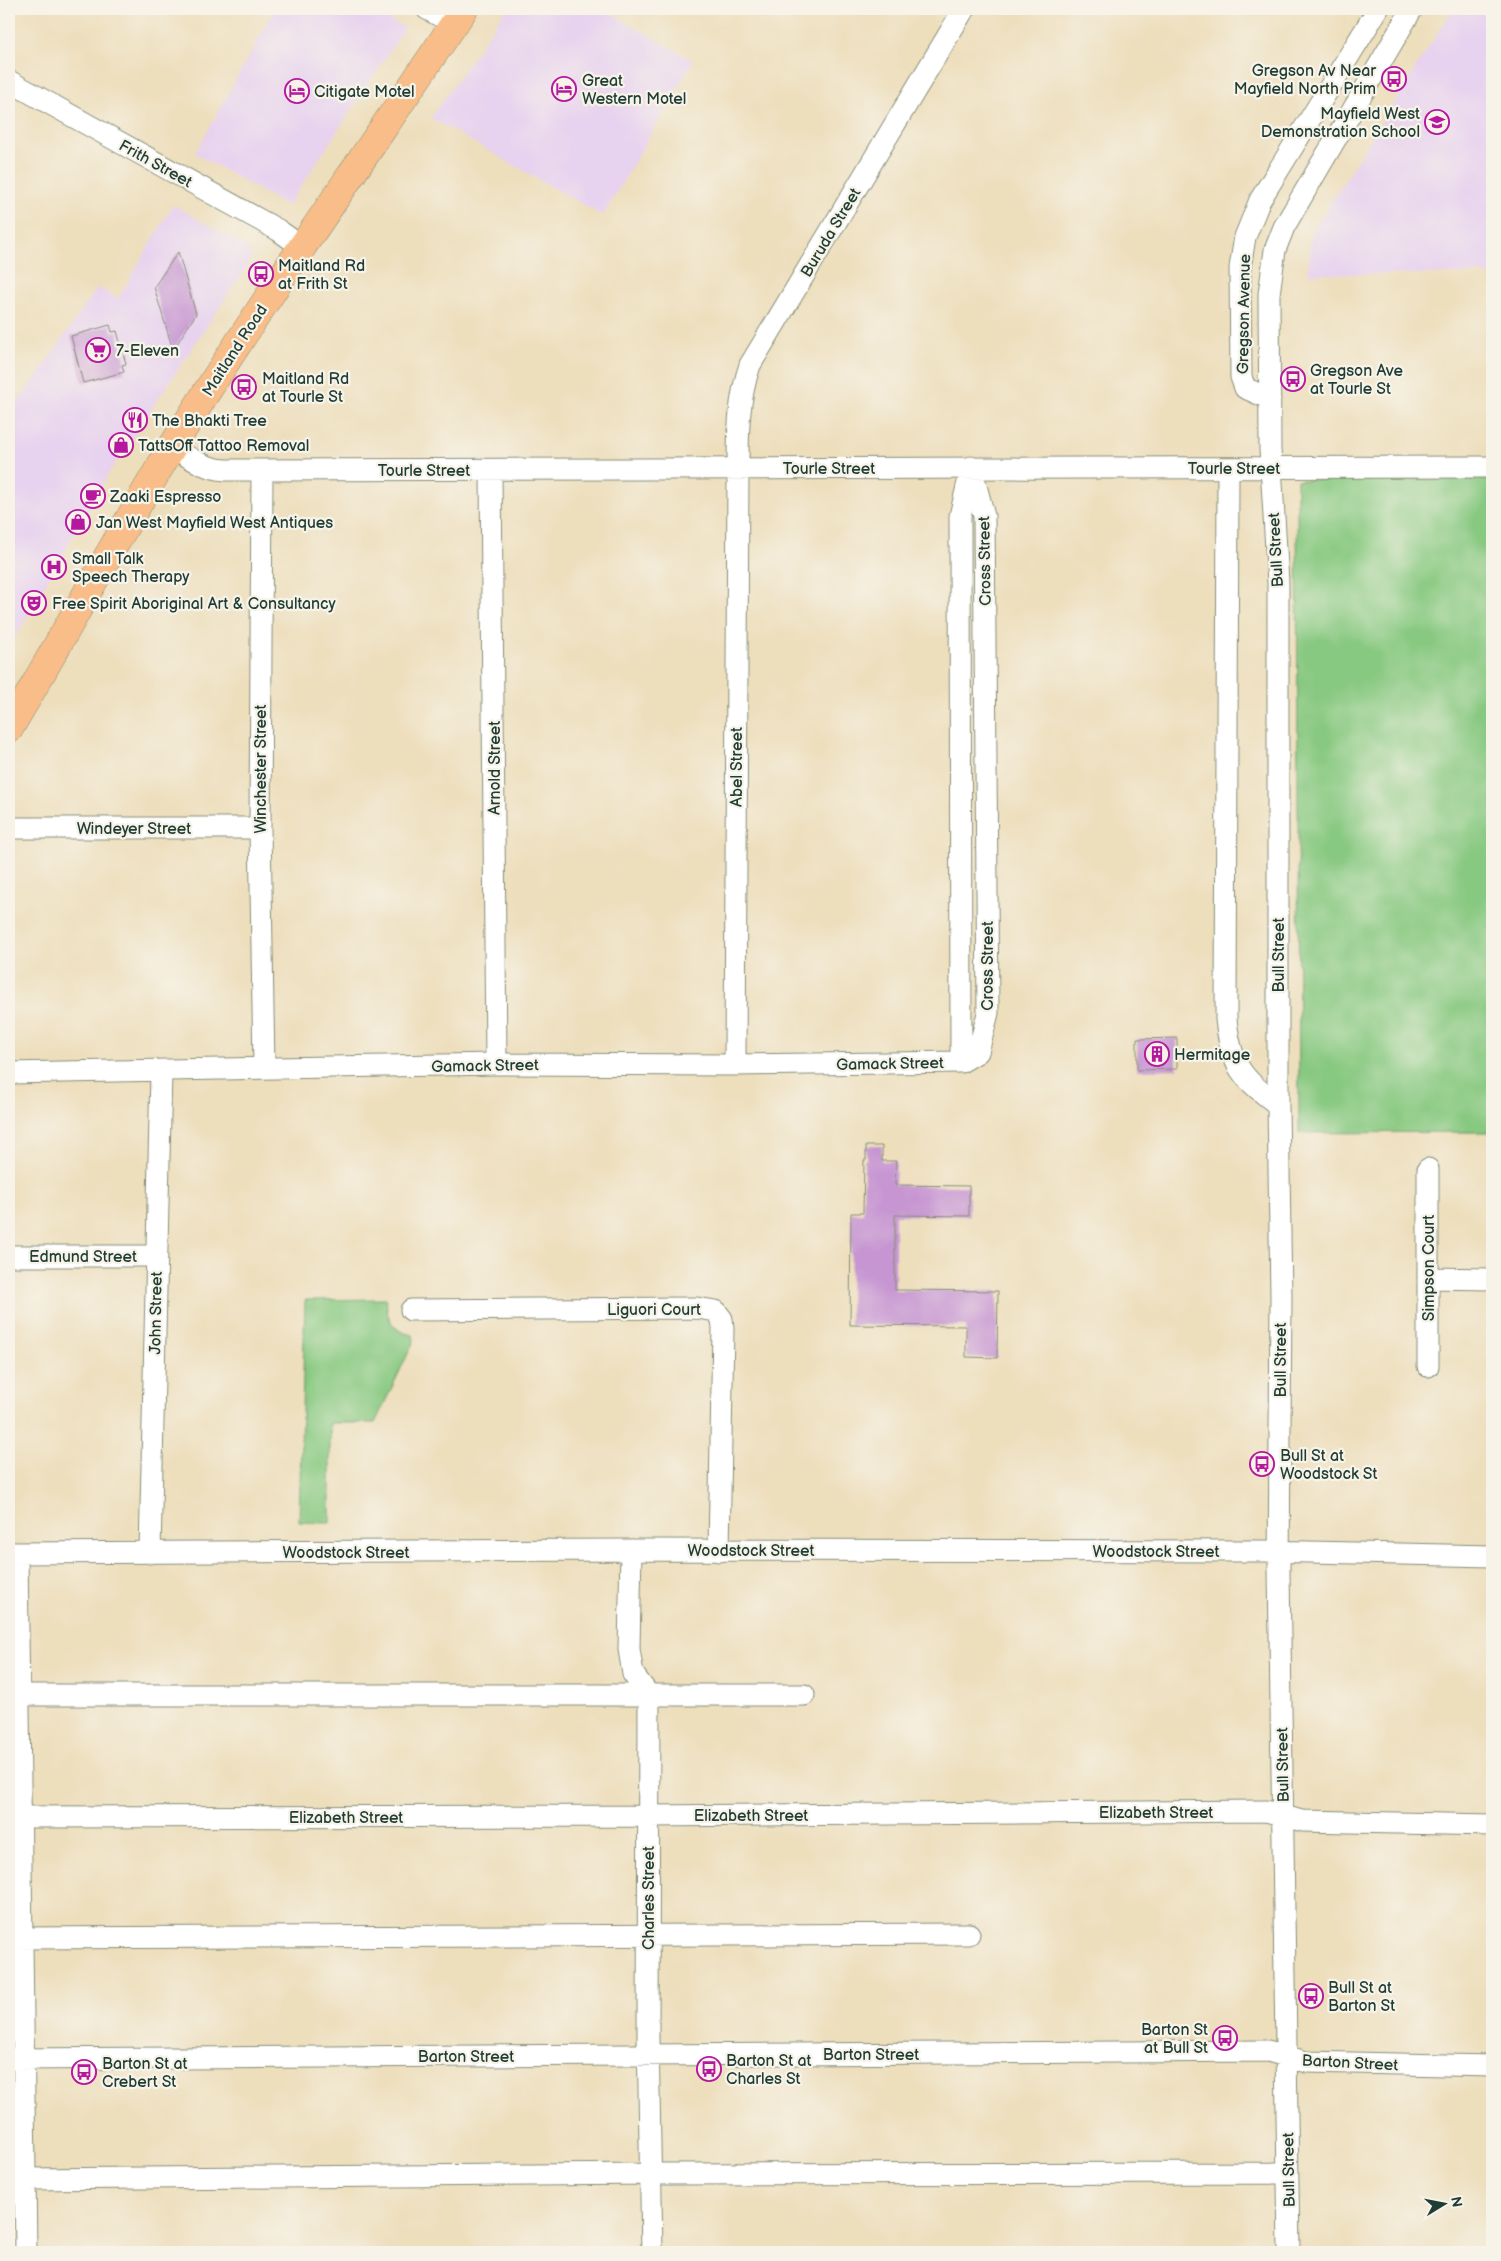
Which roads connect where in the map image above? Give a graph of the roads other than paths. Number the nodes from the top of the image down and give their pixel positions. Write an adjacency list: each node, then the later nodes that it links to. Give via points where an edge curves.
1 (427, 9): 5 (street)
2 (964, 9): 13 (street, Buruda Street, via 750,365 739,411)
3 (1378, 9): 8 (street, Gregson Avenue, via 1260,200 1246,237 1240,268 1241,377 1245,388)
4 (1412, 9): 8 (street, Gregson Avenue, via 1284,227 1275,250 1269,294)
5 (459, 16): 7 (main road, Maitland Road)
6 (12, 90): 7 (street, Frith Street, via 278,230)
7 (302, 247): 9 (main road, Maitland Road)
8 (1270, 399): 12 (street, Gregson Avenue)
9 (172, 447): 15 (street, Tourle Street, via 213,470); 17 (main road, Maitland Road)
10 (971, 467): 13 (street, Tourle Street); 14 (street, Tourle Street); 20 (street, Cross Street, via 960,516)
11 (1492, 467): 12 (street, Tourle Street)
12 (1271, 468): 14 (street, Tourle Street); 26 (street, Bull Street, via 1278,583)
13 (738, 469): 16 (street, Tourle Street); 22 (street, Abel Street)
14 (1228, 469): 26 (street, via 1228,1045 1238,1068 1253,1086)
15 (262, 470): 16 (street, Tourle Street); 19 (street, Winchester Street)
16 (492, 471): 21 (street, Arnold Street)
17 (11, 719)
18 (9, 828): 19 (street, Windeyer Street)
19 (260, 828): 23 (street, Winchester Street)
20 (961, 1062): 22 (street, Gamack Street)
21 (496, 1064): 22 (street, Gamack Street); 23 (street, Gamack Street)
22 (735, 1065)
23 (264, 1068): 24 (street, Gamack Street)
24 (161, 1072): 25 (street, Gamack Street); 29 (street, John Street)
25 (9, 1073)
26 (1278, 1105): 36 (street, Bull Street, via 1281,1297)
27 (1428, 1169): 30 (street, Simpson Court)
28 (9, 1256): 29 (street, Edmund Street)
29 (156, 1256): 38 (street, John Street)
30 (1428, 1278): 31 (street); 33 (street, Simpson Court)
31 (1492, 1279)
32 (411, 1310): 35 (street, Liguori Court, via 697,1308 716,1311 722,1319 723,1328)
33 (1428, 1366)
34 (631, 1550): 35 (street, Woodstock Street); 38 (street, Woodstock Street); 41 (street, via 630,1649 633,1674)
35 (719, 1550): 36 (street, Woodstock Street)
36 (1279, 1551): 39 (street, Woodstock Street); 44 (street, Bull Street)
37 (13, 1553): 38 (street, Woodstock Street); 40 (street)
38 (150, 1553)
39 (1492, 1556)
40 (14, 1695): 41 (street); 45 (street)
41 (649, 1695): 42 (street); 43 (street, Charles Street)
42 (804, 1695)
43 (647, 1816): 44 (street, Elizabeth Street, via 1266,1811); 45 (street, Elizabeth Street); 48 (street, Charles Street)
44 (1282, 1816): 46 (street, Elizabeth Street, via 1302,1821); 51 (street, Bull Street)
45 (15, 1817): 49 (street)
46 (1492, 1825)
47 (969, 1934): 48 (street)
48 (648, 1937): 49 (street); 50 (street, Charles Street)
49 (16, 1938): 52 (street)
50 (648, 2055): 51 (street, Barton Street, via 1268,2052); 52 (street, Barton Street); 55 (street, Charles Street)
51 (1287, 2056): 53 (street, Barton Street, via 1306,2062); 54 (street, Bull Street)
52 (16, 2058): 56 (street)
53 (1492, 2066)
54 (1288, 2173): 55 (street); 59 (street, Bull Street)
55 (651, 2174): 56 (street); 58 (street, Charles Street)
56 (26, 2179): 57 (street)
57 (26, 2252)
58 (652, 2252)
59 (1289, 2252)

